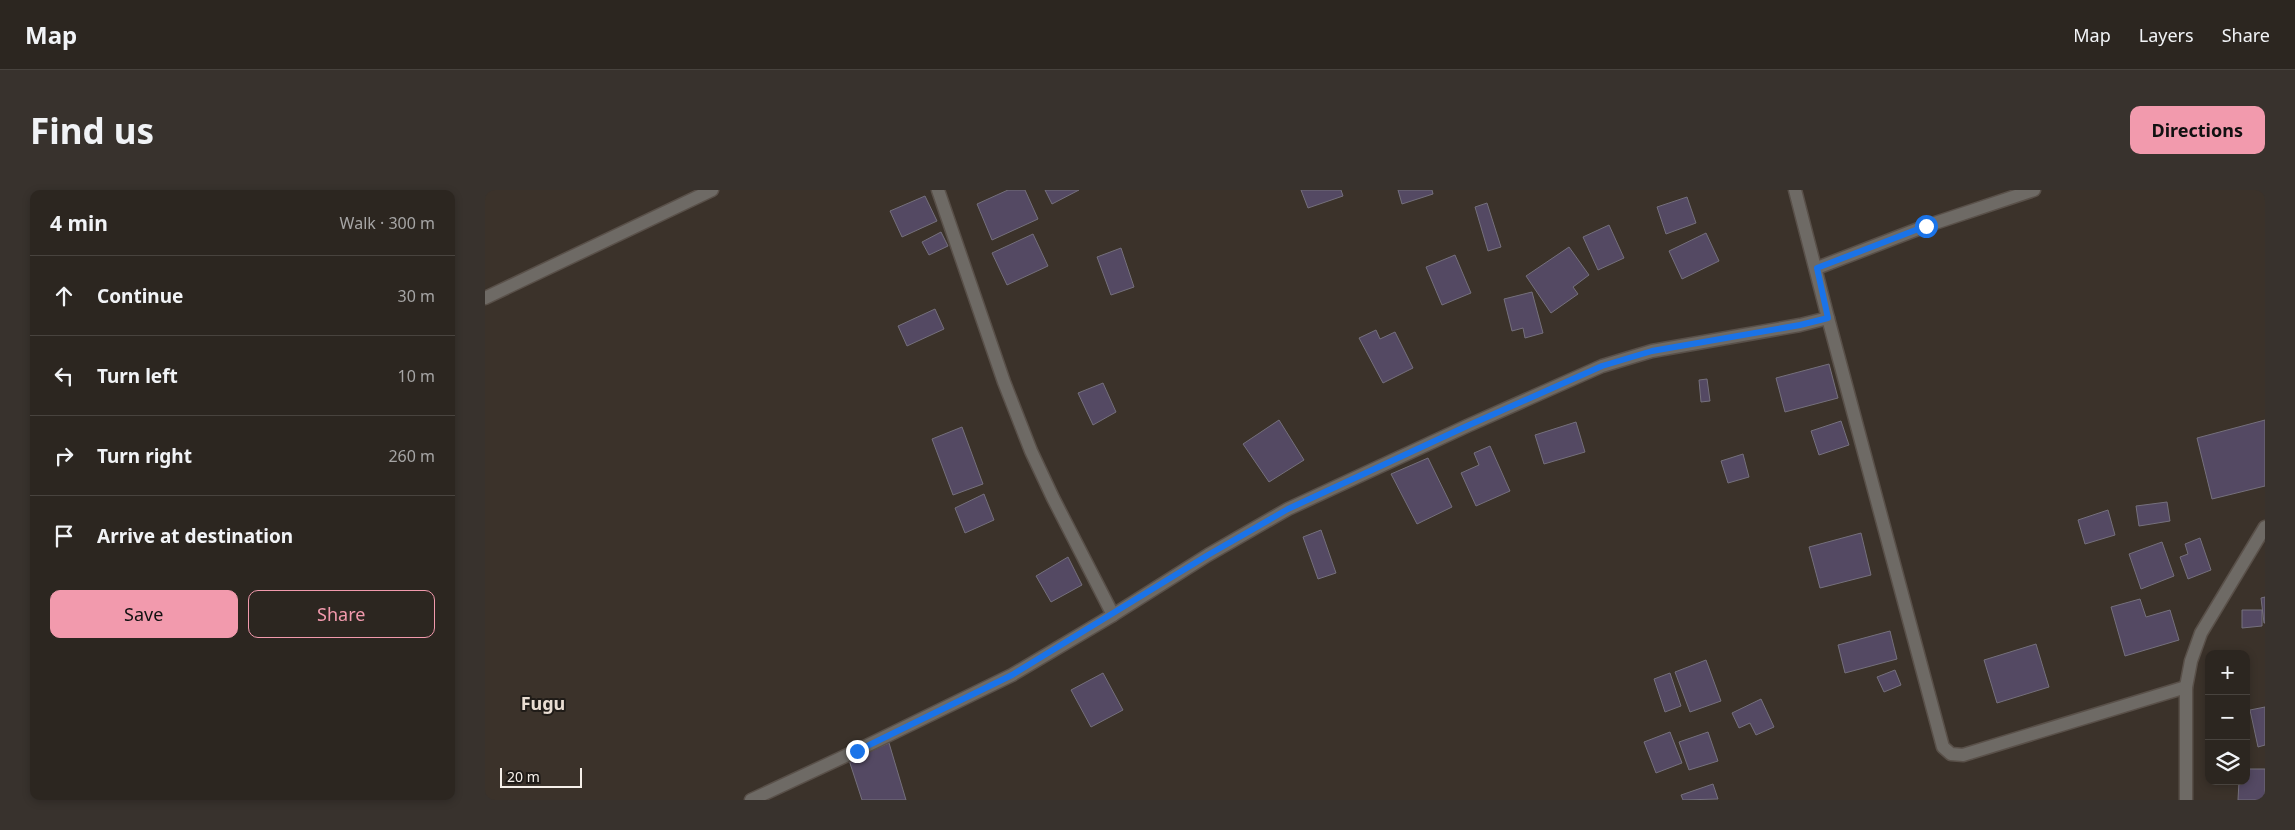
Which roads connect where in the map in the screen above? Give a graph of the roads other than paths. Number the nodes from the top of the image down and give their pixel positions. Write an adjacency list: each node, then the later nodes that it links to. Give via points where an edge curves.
1 (712, 190): 6 (street)
2 (938, 190): 9 (street, via 1004,382 1031,450)
3 (1795, 190): 5 (street)
4 (2034, 190): 5 (street, via 1926,226)
5 (1817, 268): 7 (street)
6 (485, 298)
7 (1828, 318): 9 (street, via 1652,351 1602,366 1288,509); 10 (street, via 1943,747 1951,754 1963,755)
8 (2265, 527): 10 (street, via 2201,633)
9 (1113, 615): 11 (street, via 1012,675)
10 (2186, 688): 12 (street)
11 (751, 800)
12 (2186, 800)

